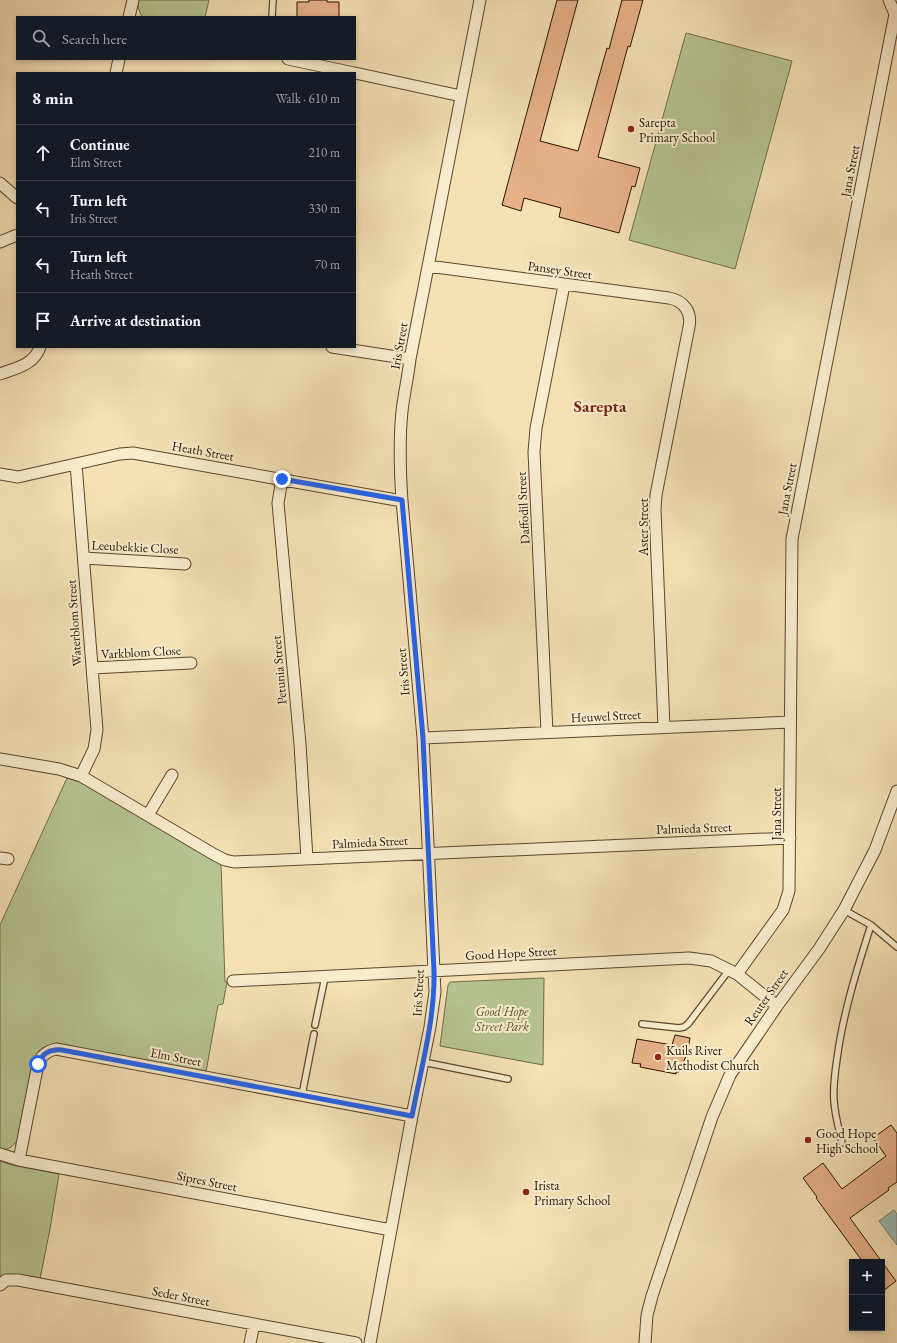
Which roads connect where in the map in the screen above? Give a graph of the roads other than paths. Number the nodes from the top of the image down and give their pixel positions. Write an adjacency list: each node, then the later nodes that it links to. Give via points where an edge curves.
1 (133, 0): 5 (street)
2 (273, 0): 6 (lane)
3 (480, 0): 13 (street, Iris Street)
4 (889, 2): 33 (street, Jana Street, via 894,14 792,538)
5 (129, 16)
6 (272, 16)
7 (119, 60): 10 (street)
8 (291, 60): 9 (street)
9 (319, 69): 11 (street)
10 (116, 72)
11 (345, 72)
12 (356, 73): 13 (street)
13 (461, 96): 18 (street, Iris Street)
14 (0, 184): 15 (street)
15 (16, 197)
16 (16, 235): 17 (street)
17 (0, 242)
18 (428, 266): 19 (street, Pansey Street); 23 (street, Iris Street)
19 (564, 285): 20 (street, Pansey Street, via 675,299); 35 (street, Daffodil Street, via 536,428 534,452)
20 (685, 307): 34 (street, Aster Street, via 690,322 655,510)
21 (40, 348): 24 (street, via 31,361)
22 (338, 348): 23 (street)
23 (410, 359): 28 (street, Iris Street, via 402,410)
24 (0, 374)
25 (76, 464): 26 (street, Heath Street, via 18,477); 27 (street, Heath Street, via 133,453); 29 (street, Waterblom Street)
26 (0, 474)
27 (282, 479): 28 (street, Heath Street); 44 (street, Petunia Street, via 278,503 300,744)
28 (402, 500): 36 (street, Iris Street)
29 (84, 558): 30 (street, Leeubekkie Close); 32 (street, Waterblom Street)
30 (186, 564)
31 (191, 663): 32 (street, Varkblom Close)
32 (92, 668): 39 (street, Waterblom Street, via 97,736 92,756)
33 (790, 722): 34 (street, Heuwel Street); 42 (street, Jana Street)
34 (664, 727): 35 (street, Heuwel Street)
35 (548, 732): 36 (street, Heuwel Street)
36 (423, 738): 43 (street, Iris Street)
37 (0, 760): 39 (street, Palmieda Street, via 59,769)
38 (172, 775): 41 (street)
39 (81, 776): 41 (street, Palmieda Street)
40 (897, 791): 45 (street, Reuter Street, via 875,850)
41 (148, 815): 44 (street, Palmieda Street, via 224,860 242,862)
42 (790, 838): 43 (street, Palmieda Street); 49 (street, Jana Street, via 790,884 786,904)
43 (429, 854): 44 (street, Palmieda Street); 48 (street, Iris Street)
44 (307, 859)
45 (844, 910): 46 (lane); 52 (street, Reuter Street)
46 (871, 925): 47 (lane); 60 (lane, via 840,1033 834,1099)
47 (897, 947)
48 (434, 971): 49 (street, Good Hope Street, via 689,958 711,961); 50 (street, Good Hope Street); 56 (street, Iris Street, via 435,992)
49 (733, 972): 52 (street, Good Hope Street); 53 (lane, via 684,1027)
50 (325, 976): 51 (street, Good Hope Street); 54 (lane)
51 (233, 981)
52 (777, 1006): 69 (street, Reuter Street, via 730,1075 712,1117 652,1296 647,1315)
53 (642, 1024)
54 (315, 1025)
55 (314, 1034): 58 (lane)
56 (422, 1062): 57 (lane); 59 (street, Iris Street)
57 (508, 1079)
58 (302, 1095): 59 (street, Elm Street); 62 (street, Elm Street, via 51,1050 43,1055 38,1064)
59 (412, 1116): 63 (street, Iris Street)
60 (842, 1143)
61 (0, 1154): 62 (street, Sipres Street)
62 (19, 1160): 63 (street, Sipres Street)
63 (391, 1230): 68 (street, Iris Street)
64 (1, 1284): 65 (street, Seder Street, via 12,1279)
65 (254, 1324): 66 (street); 67 (street, Seder Street)
66 (250, 1343)
67 (356, 1343)
68 (370, 1343)
69 (645, 1343)

